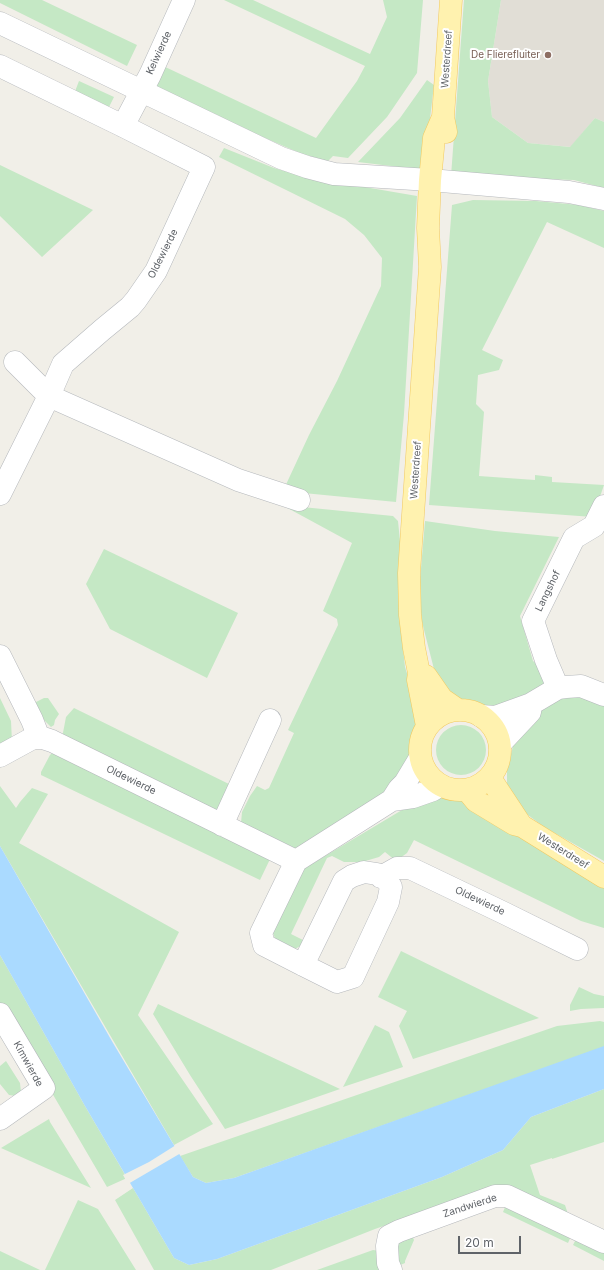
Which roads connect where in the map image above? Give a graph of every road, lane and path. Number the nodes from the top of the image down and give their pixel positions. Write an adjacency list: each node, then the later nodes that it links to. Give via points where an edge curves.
1 (184, 0): 5 (street, Keiwierde)
2 (451, 0): 7 (main road, Westerdreef, via 443,117 448,140)
3 (0, 23): 5 (street)
4 (0, 66): 6 (street, Oldewierde)
5 (137, 98): 6 (street); 7 (street, via 307,167 334,174)
6 (123, 126): 10 (street, Oldewierde, via 204,167 156,271 130,307 63,364)
7 (438, 181): 8 (street, via 569,192); 15 (main road, Westerdreef, via 443,230 430,267 409,573 410,615)
8 (604, 199)
9 (15, 362): 10 (street)
10 (49, 396): 11 (street, Oldewierde); 12 (street, via 238,480)
11 (0, 494)
12 (299, 500)
13 (604, 506): 16 (street, Langshof, via 594,526 574,538 533,621)
14 (0, 656): 23 (street)
15 (419, 673): 19 (main road, via 426,676 442,699); 22 (main road, Westerdreef, via 418,680)
16 (558, 688): 17 (street, via 581,686); 18 (street)
17 (604, 695)
18 (531, 704): 20 (street, via 495,717); 24 (street, via 530,712)
19 (458, 710): 20 (main road, via 470,711); 22 (main road, via 446,712)
20 (481, 716): 24 (main road, via 497,733)
21 (270, 720): 31 (street)
22 (427, 726): 26 (main road, via 422,736)
23 (39, 738): 25 (street, via 33,738); 31 (street, Oldewierde, via 52,741)
24 (500, 744): 27 (main road, via 497,768)
25 (0, 756)
26 (420, 758): 28 (main road, via 430,778); 30 (street)
27 (490, 778): 29 (main road, via 476,788); 32 (main road, Westerdreef)
28 (439, 785): 29 (main road, via 458,791); 30 (street, via 433,790 413,797)
29 (467, 790): 32 (main road, Westerdreef, via 476,801 514,824)
30 (392, 800): 33 (street)
31 (222, 825): 33 (street, Oldewierde)
32 (522, 826): 35 (main road, Westerdreef)
33 (296, 861): 37 (street, via 261,933 264,945)
34 (381, 877): 36 (street, Oldewierde, via 397,868 410,868); 37 (street, via 364,872 344,882); 37 (street, via 387,880 391,887 388,902 353,977 337,982)
35 (604, 877)
36 (577, 949)
37 (303, 965)
38 (0, 1014): 39 (street, Kimwierde, via 44,1088)
39 (0, 1119)
40 (604, 1242): 41 (street, Zandwierde, via 507,1196 495,1196 389,1236 387,1246)
41 (391, 1270)

